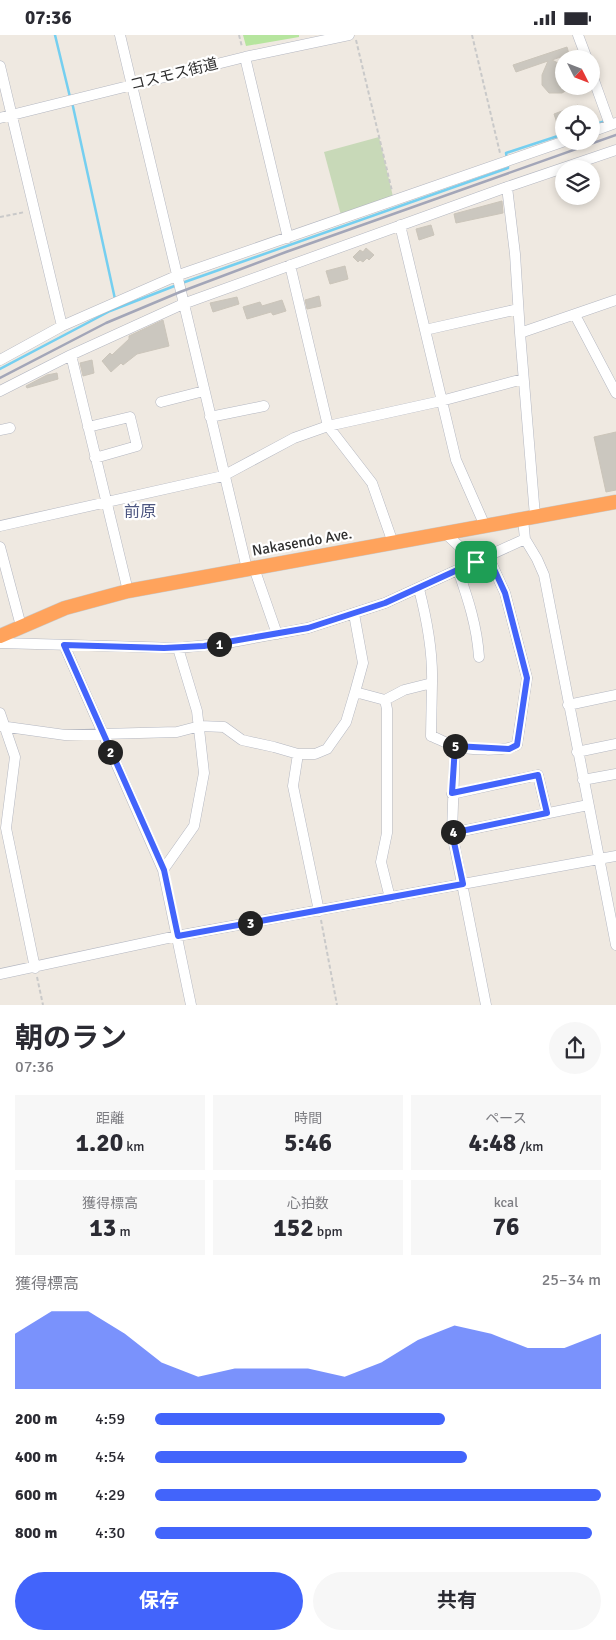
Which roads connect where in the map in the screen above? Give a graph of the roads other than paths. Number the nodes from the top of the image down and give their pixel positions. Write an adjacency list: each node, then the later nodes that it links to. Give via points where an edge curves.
1 (120, 35): 7 (street)
2 (348, 35): 5 (street, コスモス街道)
3 (578, 35): 4 (street)
4 (583, 50)
5 (245, 57): 7 (street, コスモス街道); 17 (street)
6 (0, 66): 9 (street)
7 (132, 85): 9 (street, コスモス街道); 19 (street)
8 (600, 93): 11 (street)
9 (11, 114): 10 (street, コスモス街道); 24 (street)
10 (0, 118)
11 (613, 124): 12 (street)
12 (600, 129)
13 (555, 144): 17 (street)
14 (616, 150): 15 (street)
15 (507, 187): 16 (street); 22 (street)
16 (400, 225): 18 (street); 25 (street)
17 (288, 238): 19 (street)
18 (290, 265): 21 (street); 37 (street)
19 (176, 276): 21 (street); 24 (street)
20 (616, 300): 23 (street)
21 (183, 304): 27 (street); 31 (street)
22 (518, 309): 25 (street); 26 (street)
23 (575, 315): 26 (street); 32 (street)
24 (62, 326): 28 (street)
25 (425, 330): 33 (street)
26 (520, 333): 29 (street)
27 (71, 355): 30 (street); 38 (street)
28 (0, 360)
29 (523, 379): 33 (street); 43 (street)
30 (0, 391)
31 (204, 391): 34 (street); 36 (street)
32 (616, 393)
33 (441, 401): 37 (street); 45 (street, via 456,460)
34 (161, 402)
35 (264, 407): 36 (street)
36 (210, 417): 40 (street)
37 (328, 426): 40 (street, via 294,438); 48 (street, via 372,483)
38 (88, 427): 39 (street); 39 (street, via 130,417 137,446)
39 (95, 458): 41 (street)
40 (223, 476): 41 (street); 52 (street)
41 (106, 501): 44 (street); 55 (street)
42 (616, 502): 43 (highway, Nakasendo Ave.)
43 (529, 517): 45 (highway, Nakasendo Ave.); 47 (street)
44 (0, 526)
45 (485, 526): 46 (highway, Nakasendo Ave.)
46 (445, 533): 48 (highway, Nakasendo Ave.); 51 (street)
47 (525, 539): 50 (street); 68 (street, via 544,575)
48 (393, 543): 52 (highway, Nakasendo Ave.)
49 (0, 547): 57 (street)
50 (488, 556): 51 (street); 74 (street, via 505,593 527,678 517,745 509,749)
51 (476, 562): 53 (street)
52 (250, 568): 55 (highway, Nakasendo Ave.); 58 (street)
53 (458, 570): 54 (street); 63 (street, via 470,602)
54 (419, 589): 56 (street); 64 (street, via 429,628)
55 (128, 591): 57 (highway, Nakasendo Ave., via 66,608)
56 (354, 614): 58 (street); 65 (street, via 363,663)
57 (21, 626): 59 (highway, Nakasendo Ave.)
58 (278, 634): 62 (street)
59 (0, 636)
60 (0, 643): 61 (street)
61 (64, 645): 62 (street); 72 (street)
62 (178, 648): 71 (street)
63 (479, 657)
64 (432, 683): 67 (street, via 404,690); 74 (street, via 431,736)
65 (355, 692): 67 (street); 76 (street, via 346,722 327,749 315,754)
66 (616, 695): 68 (street)
67 (385, 700): 89 (street, via 387,833 381,862)
68 (568, 705): 75 (street)
69 (0, 713): 70 (street)
70 (2, 726): 72 (street, via 65,735); 82 (street, via 14,757)
71 (200, 726): 72 (street, via 177,732); 76 (street, via 224,727 242,740); 87 (street, via 204,773 194,826)
72 (102, 734): 87 (street)
73 (616, 743): 75 (street)
74 (455, 746): 79 (street)
75 (577, 752): 78 (street)
76 (298, 754): 90 (street, via 293,786)
77 (616, 774): 78 (street)
78 (582, 780): 80 (street)
79 (452, 793): 81 (street, via 538,775); 84 (street)
80 (588, 805): 81 (street); 86 (street)
81 (547, 813): 84 (street)
82 (6, 819): 83 (street); 93 (street)
83 (0, 828)
84 (452, 833): 88 (street)
85 (616, 856): 86 (street)
86 (599, 860): 88 (street); 92 (street)
87 (164, 870): 91 (street)
88 (463, 884): 89 (street); 96 (street)
89 (390, 898): 90 (street)
90 (319, 911): 91 (street)
91 (178, 936): 93 (street); 95 (street)
92 (616, 945)
93 (35, 967): 94 (street)
94 (0, 974)
95 (191, 1005)
96 (486, 1005)

